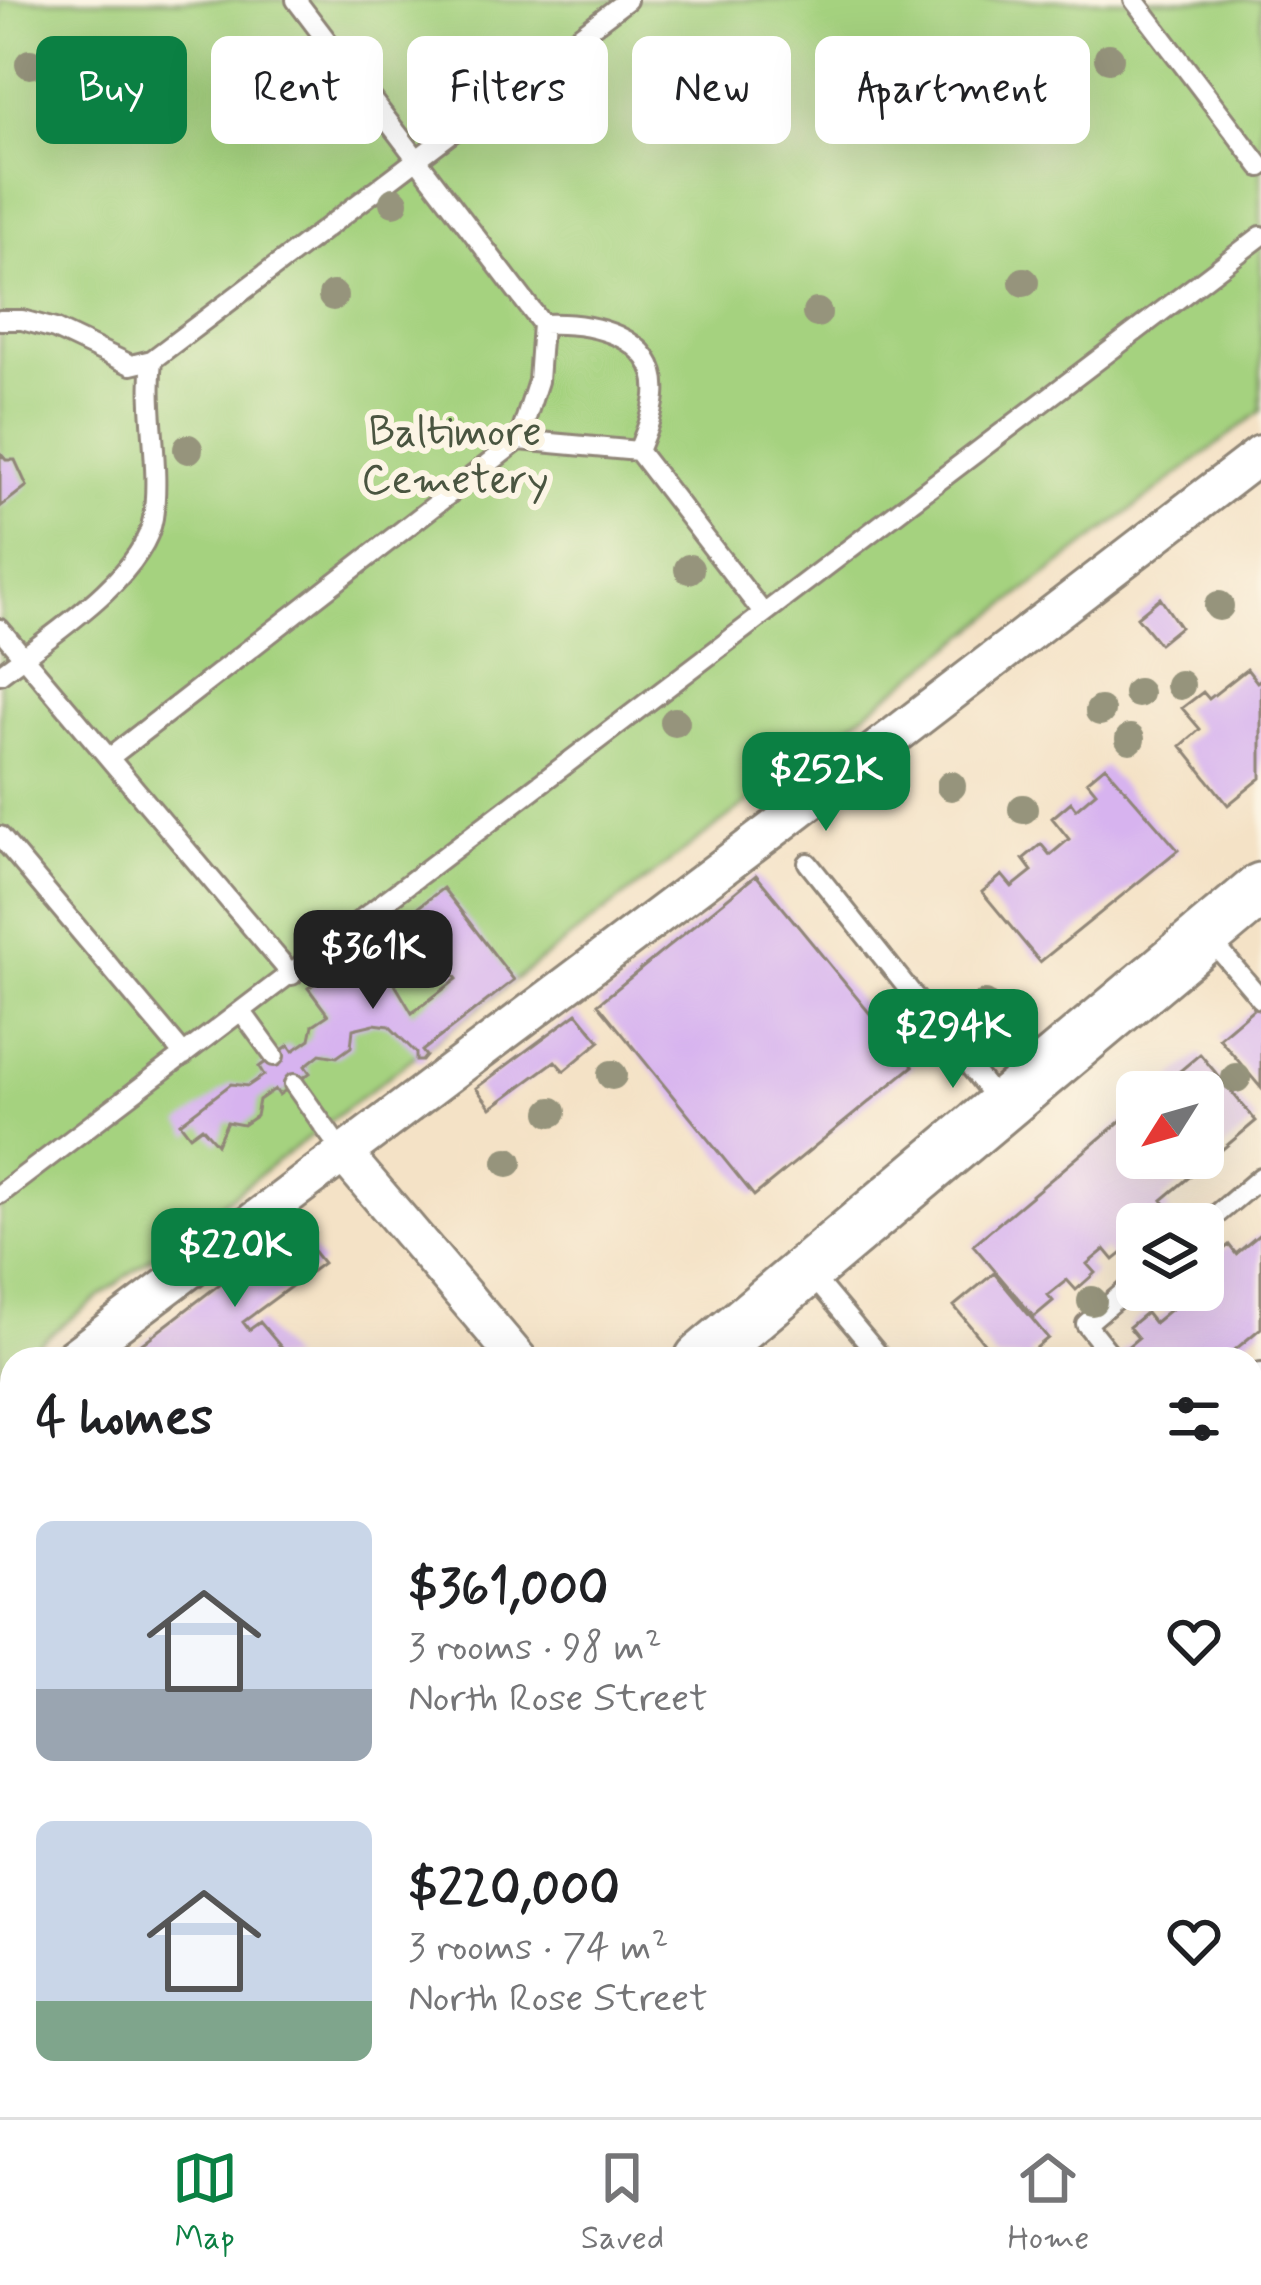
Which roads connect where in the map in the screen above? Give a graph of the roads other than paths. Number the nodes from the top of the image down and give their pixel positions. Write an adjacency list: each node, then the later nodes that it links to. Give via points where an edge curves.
1 (296, 0): 4 (lane)
2 (627, 0): 4 (lane)
3 (1134, 0): 5 (lane)
4 (417, 160): 8 (lane); 9 (lane)
5 (1261, 167)
6 (1261, 236): 13 (lane)
7 (0, 320): 9 (lane, via 55,329 131,365)
8 (542, 324): 10 (lane, via 538,382); 11 (lane, via 612,333 648,361 656,393)
9 (152, 360): 15 (lane, via 154,500 146,542 114,584)
10 (519, 440): 11 (lane); 17 (lane)
11 (638, 452): 13 (lane)
12 (1261, 454): 29 (street)
13 (763, 613): 22 (lane)
14 (0, 629): 15 (lane)
15 (23, 656): 16 (lane); 17 (lane)
16 (0, 674)
17 (109, 758): 22 (lane)
18 (0, 836): 25 (lane)
19 (808, 863): 28 (lane)
20 (1261, 889): 21 (street)
21 (1207, 935): 23 (lane); 28 (street)
22 (292, 975): 24 (lane)
23 (1261, 999)
24 (242, 1012): 25 (lane); 26 (lane)
25 (184, 1055): 31 (lane)
26 (274, 1056)
27 (294, 1084): 29 (lane)
28 (1002, 1106): 33 (street)
29 (344, 1153): 35 (street); 36 (street)
30 (1261, 1178): 32 (lane)
31 (0, 1194)
32 (1224, 1209)
33 (807, 1270): 37 (street); 38 (lane)
34 (1116, 1298): 39 (lane, via 1085,1324)
35 (99, 1347)
36 (508, 1347)
37 (715, 1347)
38 (872, 1347)
39 (1104, 1347)

